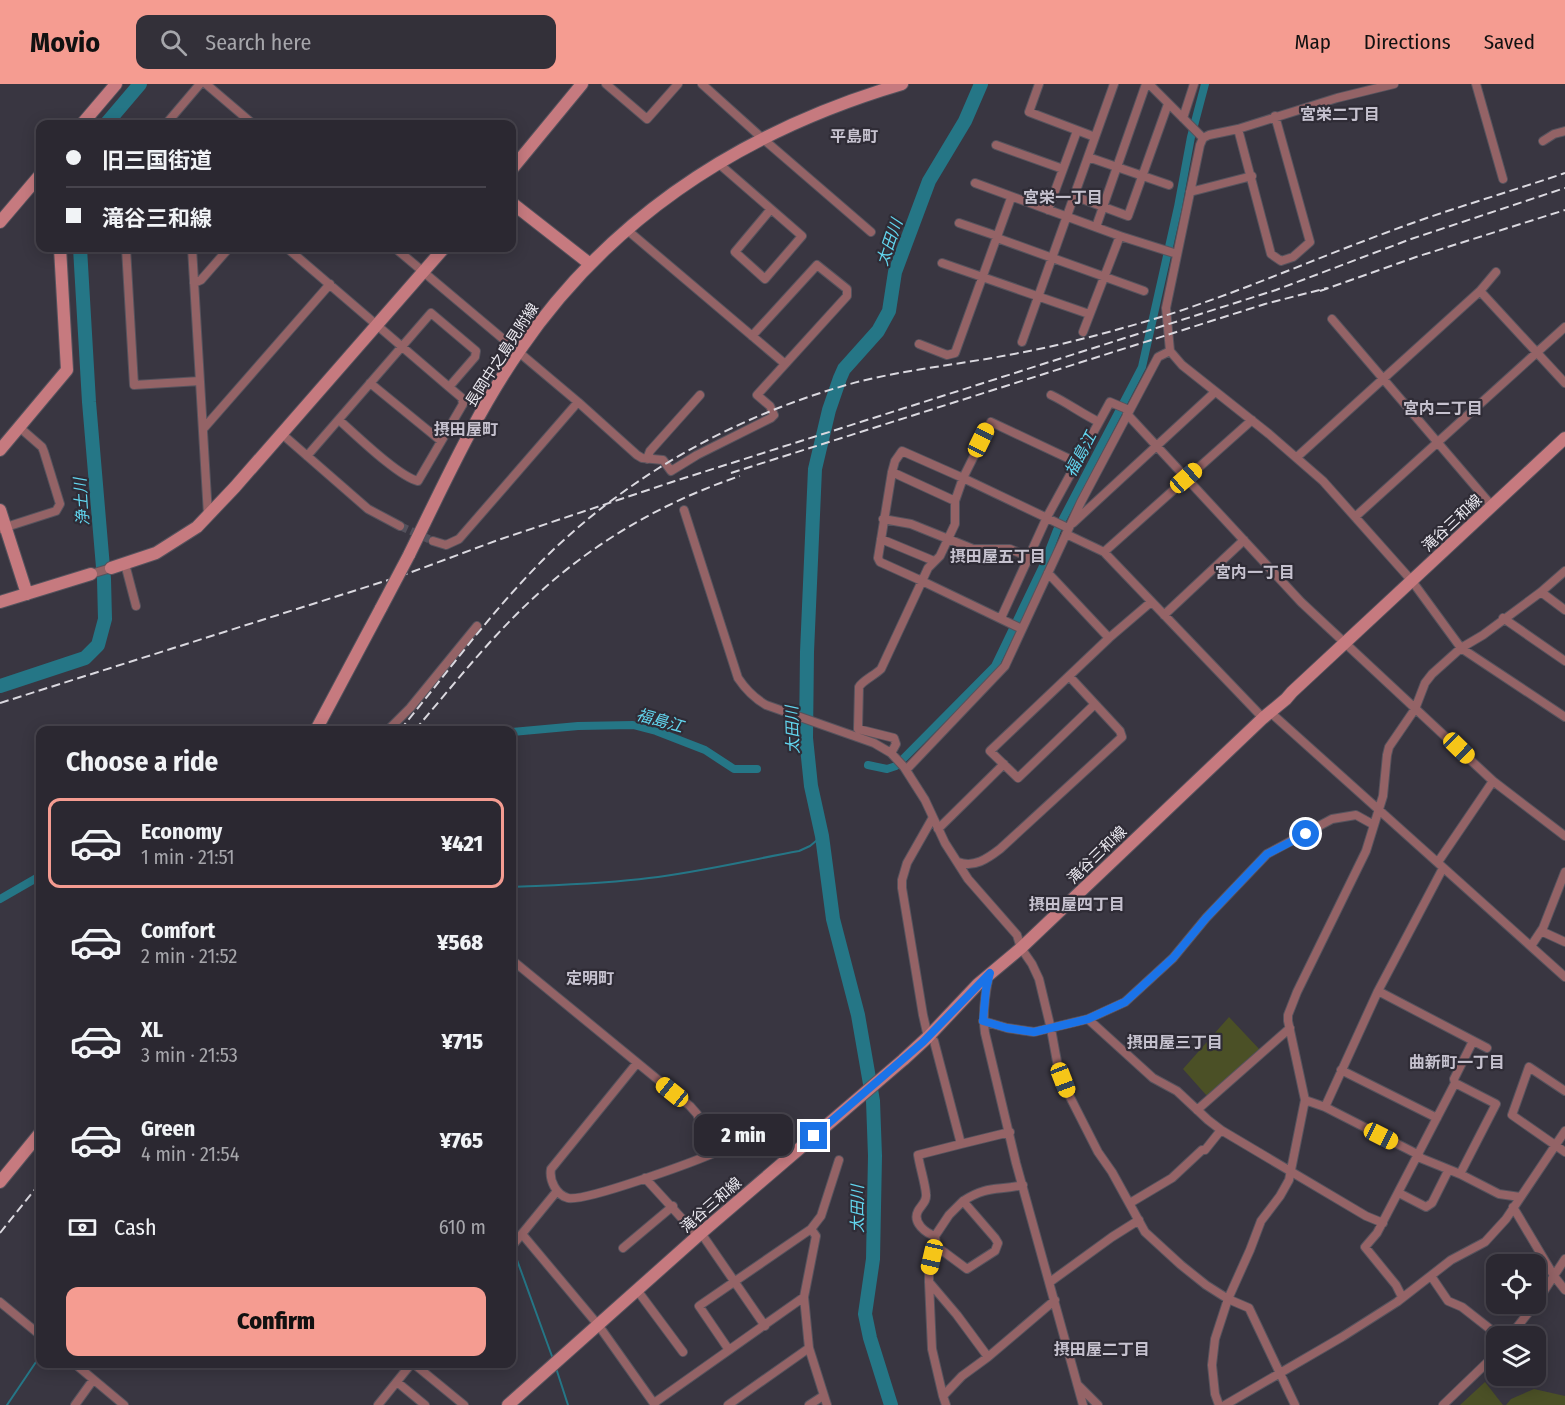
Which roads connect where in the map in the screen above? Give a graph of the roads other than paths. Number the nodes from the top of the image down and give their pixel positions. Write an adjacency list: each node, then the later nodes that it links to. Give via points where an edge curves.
1 (116, 84): 19 (main road)
2 (200, 84): 20 (street)
3 (206, 84): 21 (street)
4 (582, 84): 32 (main road)
5 (606, 84): 6 (street, via 647,119)
6 (678, 84)
7 (702, 84): 28 (street)
8 (854, 84): 16 (main road)
9 (902, 84): 16 (main road, 長岡中之島見附線)
10 (1039, 84): 24 (street, via 1029,112)
11 (1114, 84): 27 (street)
12 (1148, 84): 17 (street); 34 (street)
13 (1194, 84): 22 (street)
14 (1394, 84): 18 (street)
15 (1476, 84): 38 (street)
16 (860, 97): 28 (main road, 長岡中之島見附線)
17 (1168, 104): 22 (street); 36 (street)
18 (1275, 117): 23 (street); 37 (street, via 1310,242 1293,257 1281,261 1271,254)
19 (85, 120)
20 (169, 120)
21 (248, 120)
22 (1185, 120): 26 (street)
23 (1238, 129): 26 (street); 37 (street)
24 (1077, 131): 27 (street); 35 (street)
25 (1565, 131): 29 (street)
26 (1201, 136): 42 (street)
27 (1095, 137): 31 (street)
28 (762, 138): 33 (main road, 長岡中之島見附線); 54 (street)
29 (1543, 141)
30 (996, 145): 35 (street)
31 (1088, 157): 34 (street); 43 (street)
32 (516, 164)
33 (718, 164): 47 (street); 53 (main road, 長岡中之島見附線)
34 (1116, 167): 36 (street); 46 (street)
35 (1063, 169): 48 (street)
36 (1141, 176): 41 (street); 46 (street, via 1128,216)
37 (1252, 176): 42 (street)
38 (1503, 179)
39 (36, 180): 50 (main road)
40 (975, 183): 44 (street)
41 (1168, 185)
42 (1190, 192): 64 (street)
43 (1074, 196): 46 (street); 49 (street)
44 (1011, 198): 48 (street); 55 (street)
45 (516, 206): 67 (main road)
46 (1103, 207): 52 (street)
47 (771, 209): 47 (street, via 802,236 765,279 735,252)
48 (1048, 210): 49 (street)
49 (1067, 216): 52 (street); 65 (street)
50 (0, 222)
51 (959, 223): 55 (street)
52 (1095, 227): 56 (street)
53 (626, 229): 67 (main road, 長岡中之島見附線); 82 (street)
54 (871, 232)
55 (997, 237): 65 (street); 70 (street)
56 (1120, 237): 64 (street); 71 (street)
57 (60, 252): 103 (main road, via 68,370)
58 (126, 252): 91 (street, via 134,385)
59 (192, 252): 72 (street)
60 (226, 252): 72 (street)
61 (292, 252): 73 (street)
62 (400, 252): 68 (street)
63 (440, 252): 68 (main road)
64 (1175, 254): 87 (street, via 1166,308)
65 (1052, 258): 71 (street); 76 (street)
66 (942, 263): 70 (street)
67 (590, 264): 86 (main road, 長岡中之島見附線)
68 (422, 271): 79 (main road); 86 (street)
69 (1496, 272): 75 (street)
70 (983, 277): 76 (street); 84 (street, via 955,353 947,355)
71 (1104, 278): 74 (street); 77 (street)
72 (194, 283): 91 (street)
73 (330, 284): 79 (street); 104 (street)
74 (1144, 291)
75 (1480, 291): 88 (street); 90 (street)
76 (1038, 296): 77 (street); 83 (street)
77 (1089, 314): 81 (street)
78 (1332, 319): 90 (street)
79 (376, 324): 85 (street); 105 (main road)
80 (1565, 327): 88 (street)
81 (1083, 332)
82 (752, 336): 89 (street); 89 (street, via 817,265 847,289 847,296)
83 (1022, 342)
84 (919, 344)
85 (401, 347): 92 (street); 94 (street); 94 (street, via 431,313 476,351)
86 (519, 351): 98 (street); 163 (main road, 長岡中之島見附線, bridge, via 471,431)
87 (1170, 351): 95 (street); 99 (street, via 1158,357)
88 (1536, 352): 93 (street); 108 (street)
89 (784, 363): 113 (street, via 757,395 770,406 774,415 771,418 671,471 663,460)
90 (1383, 379): 108 (street); 112 (street)
91 (200, 381): 104 (street)
92 (370, 383): 100 (street); 107 (street)
93 (1565, 383)
94 (449, 387): 107 (street, via 462,398 463,404)
95 (1215, 392): 101 (street); 109 (street)
96 (700, 395): 113 (street)
97 (1051, 395): 102 (street)
98 (578, 402): 113 (street, via 637,455); 132 (street, via 459,539 446,545)
99 (1127, 411): 102 (street, via 1110,402); 109 (street); 128 (street)
100 (339, 420): 107 (street, via 418,481); 111 (street)
101 (1252, 420): 112 (street); 117 (street)
102 (1099, 422): 114 (street)
103 (19, 427): 110 (main road); 127 (street, via 42,447 60,504 56,511)
104 (204, 428): 122 (street)
105 (282, 434): 111 (street); 122 (main road)
106 (1565, 438): 119 (main road, 滝谷三和線)
107 (441, 441)
108 (1437, 442): 119 (street); 123 (street)
109 (1156, 446): 117 (street); 128 (street)
110 (0, 450)
111 (307, 456): 126 (street, via 368,509)
112 (1298, 458): 123 (street)
113 (647, 459)
114 (1076, 462): 116 (street, via 991,422); 124 (street)
115 (892, 472): 116 (street, via 900,453 906,452); 118 (street); 125 (street)
116 (963, 478): 118 (street); 124 (street)
117 (1186, 478): 131 (street); 133 (street)
118 (956, 501): 130 (street, via 955,524)
119 (1492, 506): 142 (main road, 滝谷三和線)
120 (0, 510): 127 (main road)
121 (684, 510): 165 (street, via 738,678 752,696 770,707 874,743)
122 (208, 515): 136 (main road, via 171,545)
123 (1355, 517): 142 (street)
124 (1048, 518): 128 (street); 134 (street)
125 (883, 519): 129 (street); 130 (street, via 912,524)
126 (400, 526)
127 (3, 528): 144 (main road)
128 (1067, 529): 133 (street); 139 (street)
129 (881, 539): 135 (street); 141 (street, via 880,562)
130 (948, 540): 134 (street, via 972,549 1010,549); 135 (street)
131 (1244, 540): 149 (street); 155 (street)
132 (433, 541)
133 (1104, 552): 146 (street)
134 (1029, 557): 151 (street)
135 (934, 561): 141 (street)
136 (125, 564): 137 (main road); 147 (street)
137 (111, 568): 140 (street)
138 (1565, 571): 143 (street)
139 (1048, 573): 153 (street); 154 (street)
140 (91, 574): 144 (main road)
141 (922, 581): 151 (street); 165 (street, via 881,669 859,687 858,729 894,738)
142 (1412, 581): 155 (main road, 滝谷三和線); 156 (street)
143 (1540, 592): 148 (street); 150 (street)
144 (27, 594): 145 (main road)
145 (0, 602)
146 (1151, 602): 149 (street); 154 (street)
147 (136, 606)
148 (1565, 610)
149 (1164, 615): 161 (street)
150 (1503, 618): 156 (street); 157 (street)
151 (1004, 620): 153 (street)
152 (477, 626): 164 (street)
153 (1020, 628): 167 (street, via 1005,666)
154 (1109, 638): 158 (street)
155 (1345, 643): 160 (street); 161 (main road, 滝谷三和線)
156 (1461, 648): 160 (street, via 1429,678); 162 (street)
157 (1565, 661)
158 (1069, 676): 159 (street); 166 (street, via 990,751)
159 (1095, 704): 166 (street, via 1018,778); 174 (street, via 1122,737 987,859 965,865)
160 (1415, 709): 168 (street); 169 (street, via 1389,747)
161 (1267, 716): 169 (street); 180 (main road, 滝谷三和線)
162 (1565, 717)
163 (320, 726)
164 (392, 726)
165 (893, 755): 167 (street)
166 (1004, 764): 172 (street)
167 (905, 768): 170 (street)
168 (1493, 781): 173 (street); 175 (street)
169 (1379, 808): 171 (street); 175 (street)
170 (933, 819): 172 (street); 189 (street, via 911,854 902,880 911,955)
171 (1374, 825): 185 (street, via 1356,815 1332,819 1267,854 1132,998); 187 (street, via 1366,850 1294,1000 1288,1015)
172 (938, 829): 174 (street)
173 (1565, 836)
174 (957, 862): 180 (street, via 1017,935)
175 (1440, 865): 179 (street); 184 (street)
176 (1565, 872): 177 (street)
177 (1541, 931): 178 (street); 179 (street)
178 (1565, 942)
179 (1531, 946): 183 (street)
180 (1021, 948): 182 (main road, 滝谷三和線); 188 (street, via 1039,979)
181 (516, 963): 192 (street)
182 (990, 973): 186 (street); 189 (main road, 滝谷三和線)
183 (1565, 977)
184 (1378, 991): 190 (street); 193 (street)
185 (1088, 1019): 188 (street); 198 (street, via 1153,1078 1177,1091)
186 (983, 1021): 188 (street, via 1023,1031); 202 (street)
187 (1290, 1028): 196 (street); 198 (street)
188 (1052, 1029): 221 (street, via 1058,1067 1068,1093)
189 (928, 1037): 204 (street, via 934,1041); 209 (main road, 滝谷三和線)
190 (1473, 1041): 191 (street); 194 (street)
191 (1488, 1048)
192 (638, 1063): 207 (street, via 697,1114); 217 (street, via 551,1168 550,1178)
193 (1341, 1070): 197 (street); 199 (street)
194 (1455, 1083): 199 (street); 213 (street, via 1496,1104)
195 (1565, 1091): 205 (street, via 1529,1067 1512,1115)
196 (1305, 1100): 197 (street); 212 (street)
197 (1325, 1107): 208 (street)
198 (1197, 1110): 200 (street)
199 (1437, 1118): 208 (street)
200 (1221, 1130): 212 (street); 221 (street, via 1205,1150 1172,1178)
201 (1565, 1131): 205 (street)
202 (1010, 1132): 204 (street); 216 (street)
203 (36, 1138): 215 (main road)
204 (961, 1144): 230 (street, via 918,1155 926,1195 916,1219)
205 (1555, 1145): 206 (street); 219 (street)
206 (1565, 1152)
207 (714, 1153): 209 (street, via 763,1126); 214 (street)
208 (1418, 1156): 211 (street); 218 (street)
209 (787, 1159): 228 (main road, 滝谷三和線)
210 (839, 1160): 226 (street, via 821,1216)
211 (1448, 1171): 213 (street); 218 (street, via 1426,1208)
212 (1292, 1172): 225 (street); 242 (street, via 1280,1196 1260,1221)
213 (1460, 1174): 219 (street, via 1499,1194)
214 (645, 1178): 217 (street, via 578,1198); 222 (street)
215 (0, 1182)
216 (1023, 1185): 220 (street, via 988,1188); 237 (street)
217 (557, 1191): 227 (street)
218 (1399, 1193): 225 (street)
219 (1520, 1197): 223 (street)
220 (963, 1201): 230 (street, via 949,1215); 230 (street, via 995,1238 995,1251 967,1269)
221 (1130, 1203): 224 (street)
222 (673, 1206): 228 (street); 231 (street)
223 (1513, 1207): 233 (street, via 1485,1242); 234 (street)
224 (1139, 1220): 237 (street); 242 (street, via 1145,1232 1174,1260)
225 (1383, 1223): 241 (street, via 1365,1247)
226 (811, 1229): 235 (street); 240 (street, via 816,1236)
227 (522, 1234): 229 (street); 245 (street)
228 (700, 1234): 235 (street); 238 (main road, 滝谷三和線)
229 (516, 1241)
230 (935, 1241): 236 (street)
231 (623, 1248)
232 (1565, 1259): 234 (street)
233 (1431, 1276): 241 (street); 247 (street, via 1448,1301)
234 (1554, 1276): 239 (street); 248 (street)
235 (734, 1281): 246 (street); 251 (street, via 699,1306)
236 (929, 1282): 253 (street); 263 (street, via 932,1349)
237 (1050, 1282): 243 (street)
238 (638, 1290): 245 (main road, 滝谷三和線); 252 (street)
239 (1565, 1290)
240 (804, 1297): 246 (street); 250 (street)
241 (1402, 1297): 258 (street)
242 (1228, 1299): 258 (street, via 1249,1308); 276 (street, via 1213,1349)
243 (1055, 1300): 253 (street); 261 (street)
244 (0, 1302): 249 (street)
245 (599, 1326): 264 (street); 270 (main road, 滝谷三和線)
246 (765, 1326): 251 (street)
247 (1486, 1326)
248 (1518, 1326)
249 (36, 1332)
250 (809, 1348): 262 (street); 271 (street)
251 (729, 1350): 264 (street)
252 (683, 1353)
253 (988, 1357): 263 (street, via 962,1376)
254 (1486, 1364): 279 (street)
255 (80, 1368): 259 (street)
256 (409, 1368): 260 (street)
257 (418, 1368): 269 (street)
258 (1280, 1374): 277 (street); 278 (street)
259 (93, 1380): 265 (street); 266 (street)
260 (397, 1382): 267 (street); 268 (street)
261 (1076, 1383): 274 (street); 275 (street)
262 (823, 1396): 272 (street); 273 (street)
263 (945, 1400)
264 (655, 1404)
265 (75, 1405)
266 (124, 1405)
267 (378, 1405)
268 (424, 1405)
269 (464, 1405)
270 (508, 1405)
271 (728, 1405)
272 (809, 1405)
273 (827, 1405)
274 (1083, 1405)
275 (1098, 1405)
276 (1219, 1405)
277 (1224, 1405)
278 (1295, 1405)
279 (1443, 1405)

